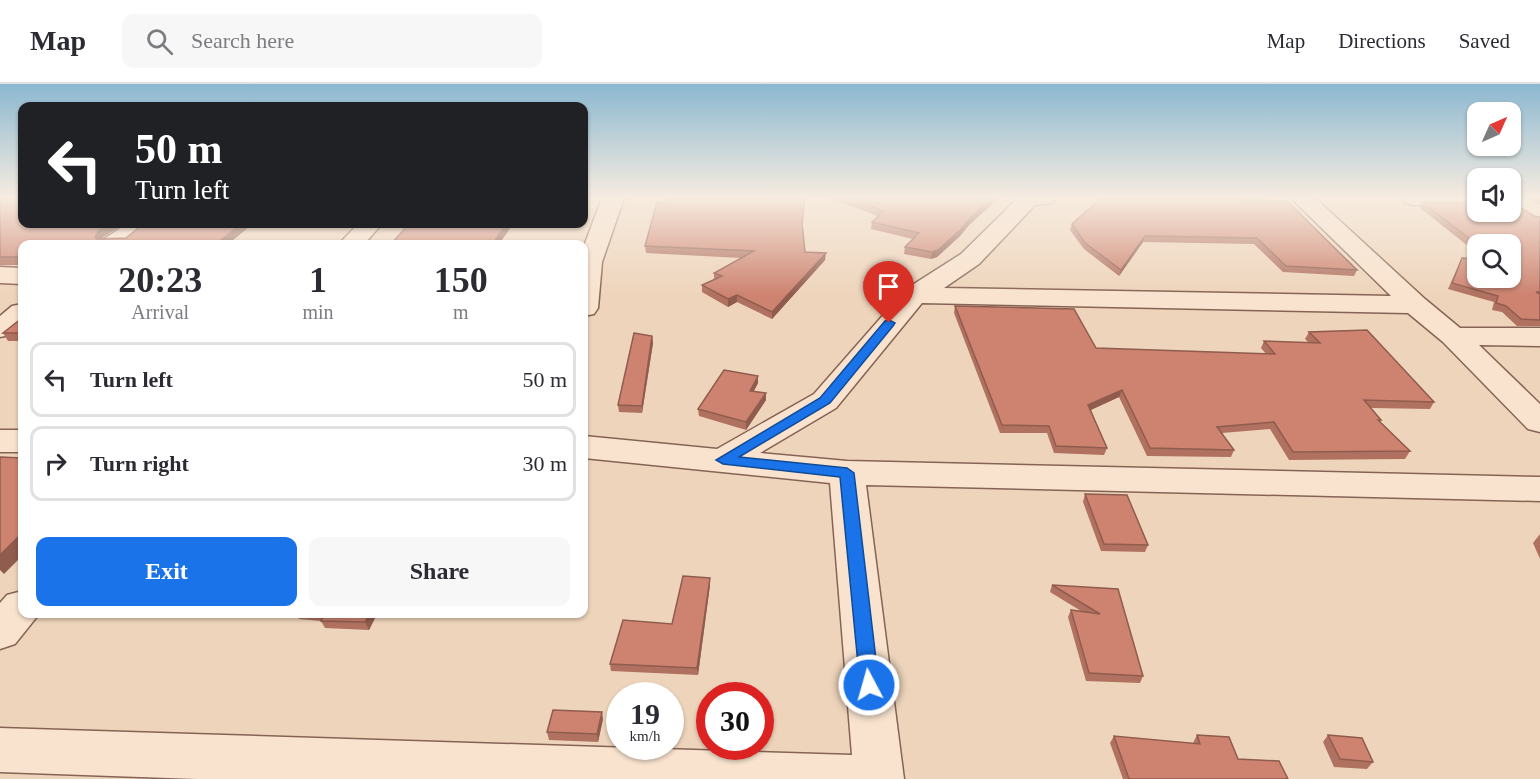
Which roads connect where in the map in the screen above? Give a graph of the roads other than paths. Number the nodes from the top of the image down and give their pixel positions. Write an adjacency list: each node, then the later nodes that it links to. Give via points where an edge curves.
1 (132, 230): 5 (street)
2 (601, 230): 8 (street)
3 (998, 230): 9 (street, via 970,259)
4 (1336, 230): 10 (street)
5 (119, 240)
6 (0, 275): 7 (street)
7 (18, 276)
8 (588, 277)
9 (915, 295): 10 (street); 19 (street, via 825,401)
10 (1415, 305): 13 (street)
11 (18, 315): 12 (street)
12 (0, 329)
13 (1453, 336): 14 (street); 15 (street)
14 (1540, 337)
15 (1540, 422)
16 (0, 441): 17 (street)
17 (18, 441)
18 (588, 447): 19 (street)
19 (723, 460): 20 (street)
20 (847, 473): 21 (street); 26 (street)
21 (1540, 489)
22 (18, 612): 23 (street)
23 (0, 632)
24 (0, 750): 25 (street)
25 (862, 779)
26 (879, 779)

